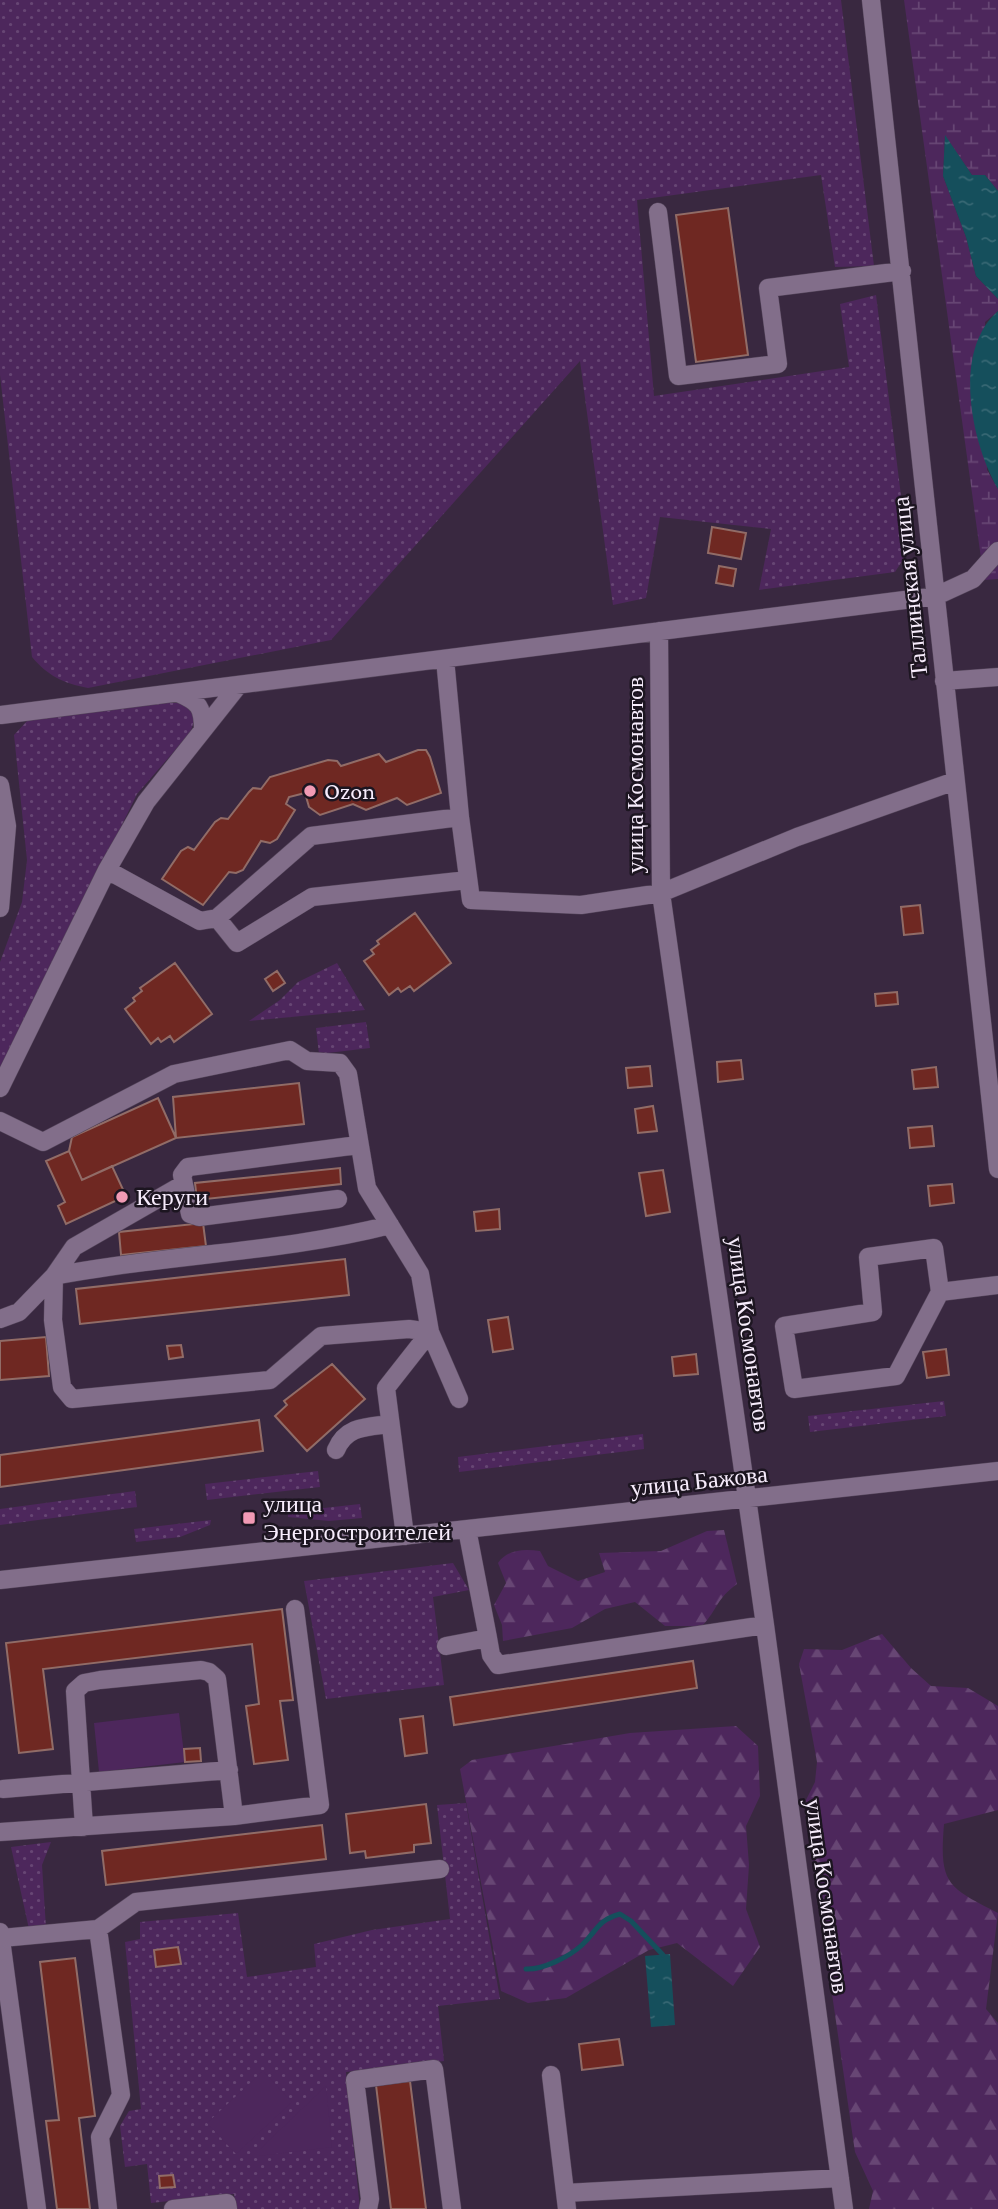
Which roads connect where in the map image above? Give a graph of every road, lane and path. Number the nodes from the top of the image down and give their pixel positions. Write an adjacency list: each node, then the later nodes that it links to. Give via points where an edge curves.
1 (871, 0): 3 (street, Таллинская улица)
2 (658, 212): 3 (street, via 678,376 778,364 768,288)
3 (902, 271): 5 (street, Таллинская улица)
4 (998, 551): 5 (street, via 973,579)
5 (936, 596): 6 (street); 9 (street, Таллинская улица)
6 (659, 631): 7 (street); 20 (street, улица Космонавтов)
7 (445, 659): 10 (street); 16 (street)
8 (998, 677): 9 (street)
9 (944, 681): 14 (street, Таллинская улица)
10 (238, 686): 11 (street); 13 (street)
11 (178, 693): 12 (street); 13 (street, via 197,701 203,711)
12 (0, 715)
13 (203, 730): 18 (street, via 146,802)
14 (955, 781): 20 (street); 26 (street, Таллинская улица)
15 (0, 785): 17 (street)
16 (460, 817): 19 (street); 22 (street, via 311,836)
17 (3, 827): 21 (street)
18 (107, 870): 22 (street, via 200,921); 23 (street)
19 (468, 880): 20 (street, via 471,900 581,905); 22 (street, via 312,897 237,943)
20 (661, 892): 39 (street, улица Космонавтов)
21 (0, 908)
22 (217, 918)
23 (0, 1088)
24 (0, 1121): 25 (street, via 43,1142 174,1074 290,1050 307,1061 340,1063 348,1074)
25 (360, 1154): 27 (street, via 188,1167); 29 (street, via 367,1188)
26 (998, 1169)
27 (182, 1185): 28 (street, via 190,1214 199,1217); 30 (street, via 74,1247)
28 (338, 1199)
29 (390, 1225): 30 (street, via 349,1235 120,1262); 34 (street, via 420,1274)
30 (54, 1276): 33 (street, via 19,1312); 34 (street, via 53,1320 62,1387 72,1399 270,1380 321,1336 409,1329)
31 (998, 1285): 32 (street)
32 (940, 1292): 32 (street, via 934,1248 868,1257 873,1312 784,1326 794,1389 896,1376)
33 (0, 1319)
34 (430, 1332): 35 (street); 36 (street, via 386,1388)
35 (459, 1399)
36 (390, 1424): 37 (street, via 354,1429 342,1436); 41 (street)
37 (336, 1450)
38 (998, 1471): 39 (street, улица Бажова)
39 (748, 1500): 40 (street, улица Бажова); 44 (street, улица Космонавтов)
40 (467, 1529): 41 (street, улица Бажова); 45 (street)
41 (405, 1536): 42 (street, улица Бажова)
42 (0, 1580)
43 (295, 1609): 50 (street, via 320,1805)
44 (765, 1625): 45 (street, via 498,1665); 57 (street, улица Космонавтов)
45 (488, 1638): 46 (street)
46 (446, 1646)
47 (229, 1770): 48 (street); 48 (street, via 217,1679 201,1670 100,1680 84,1683 75,1691); 50 (street)
48 (81, 1783): 49 (street); 51 (street)
49 (3, 1789)
50 (234, 1816): 51 (street)
51 (84, 1827): 52 (street)
52 (0, 1832)
53 (440, 1869): 54 (street, via 136,1902)
54 (98, 1929): 55 (street); 60 (street, via 121,2095 100,2137)
55 (1, 1935): 59 (street)
56 (551, 2075): 58 (street)
57 (840, 2179): 58 (street); 65 (street, улица Космонавтов)
58 (566, 2201)
59 (37, 2209)
60 (108, 2209)
61 (173, 2209): 62 (street, via 227,2203)
62 (228, 2209)
63 (368, 2209): 64 (street, via 355,2080 434,2069)
64 (452, 2209)
65 (844, 2209)

